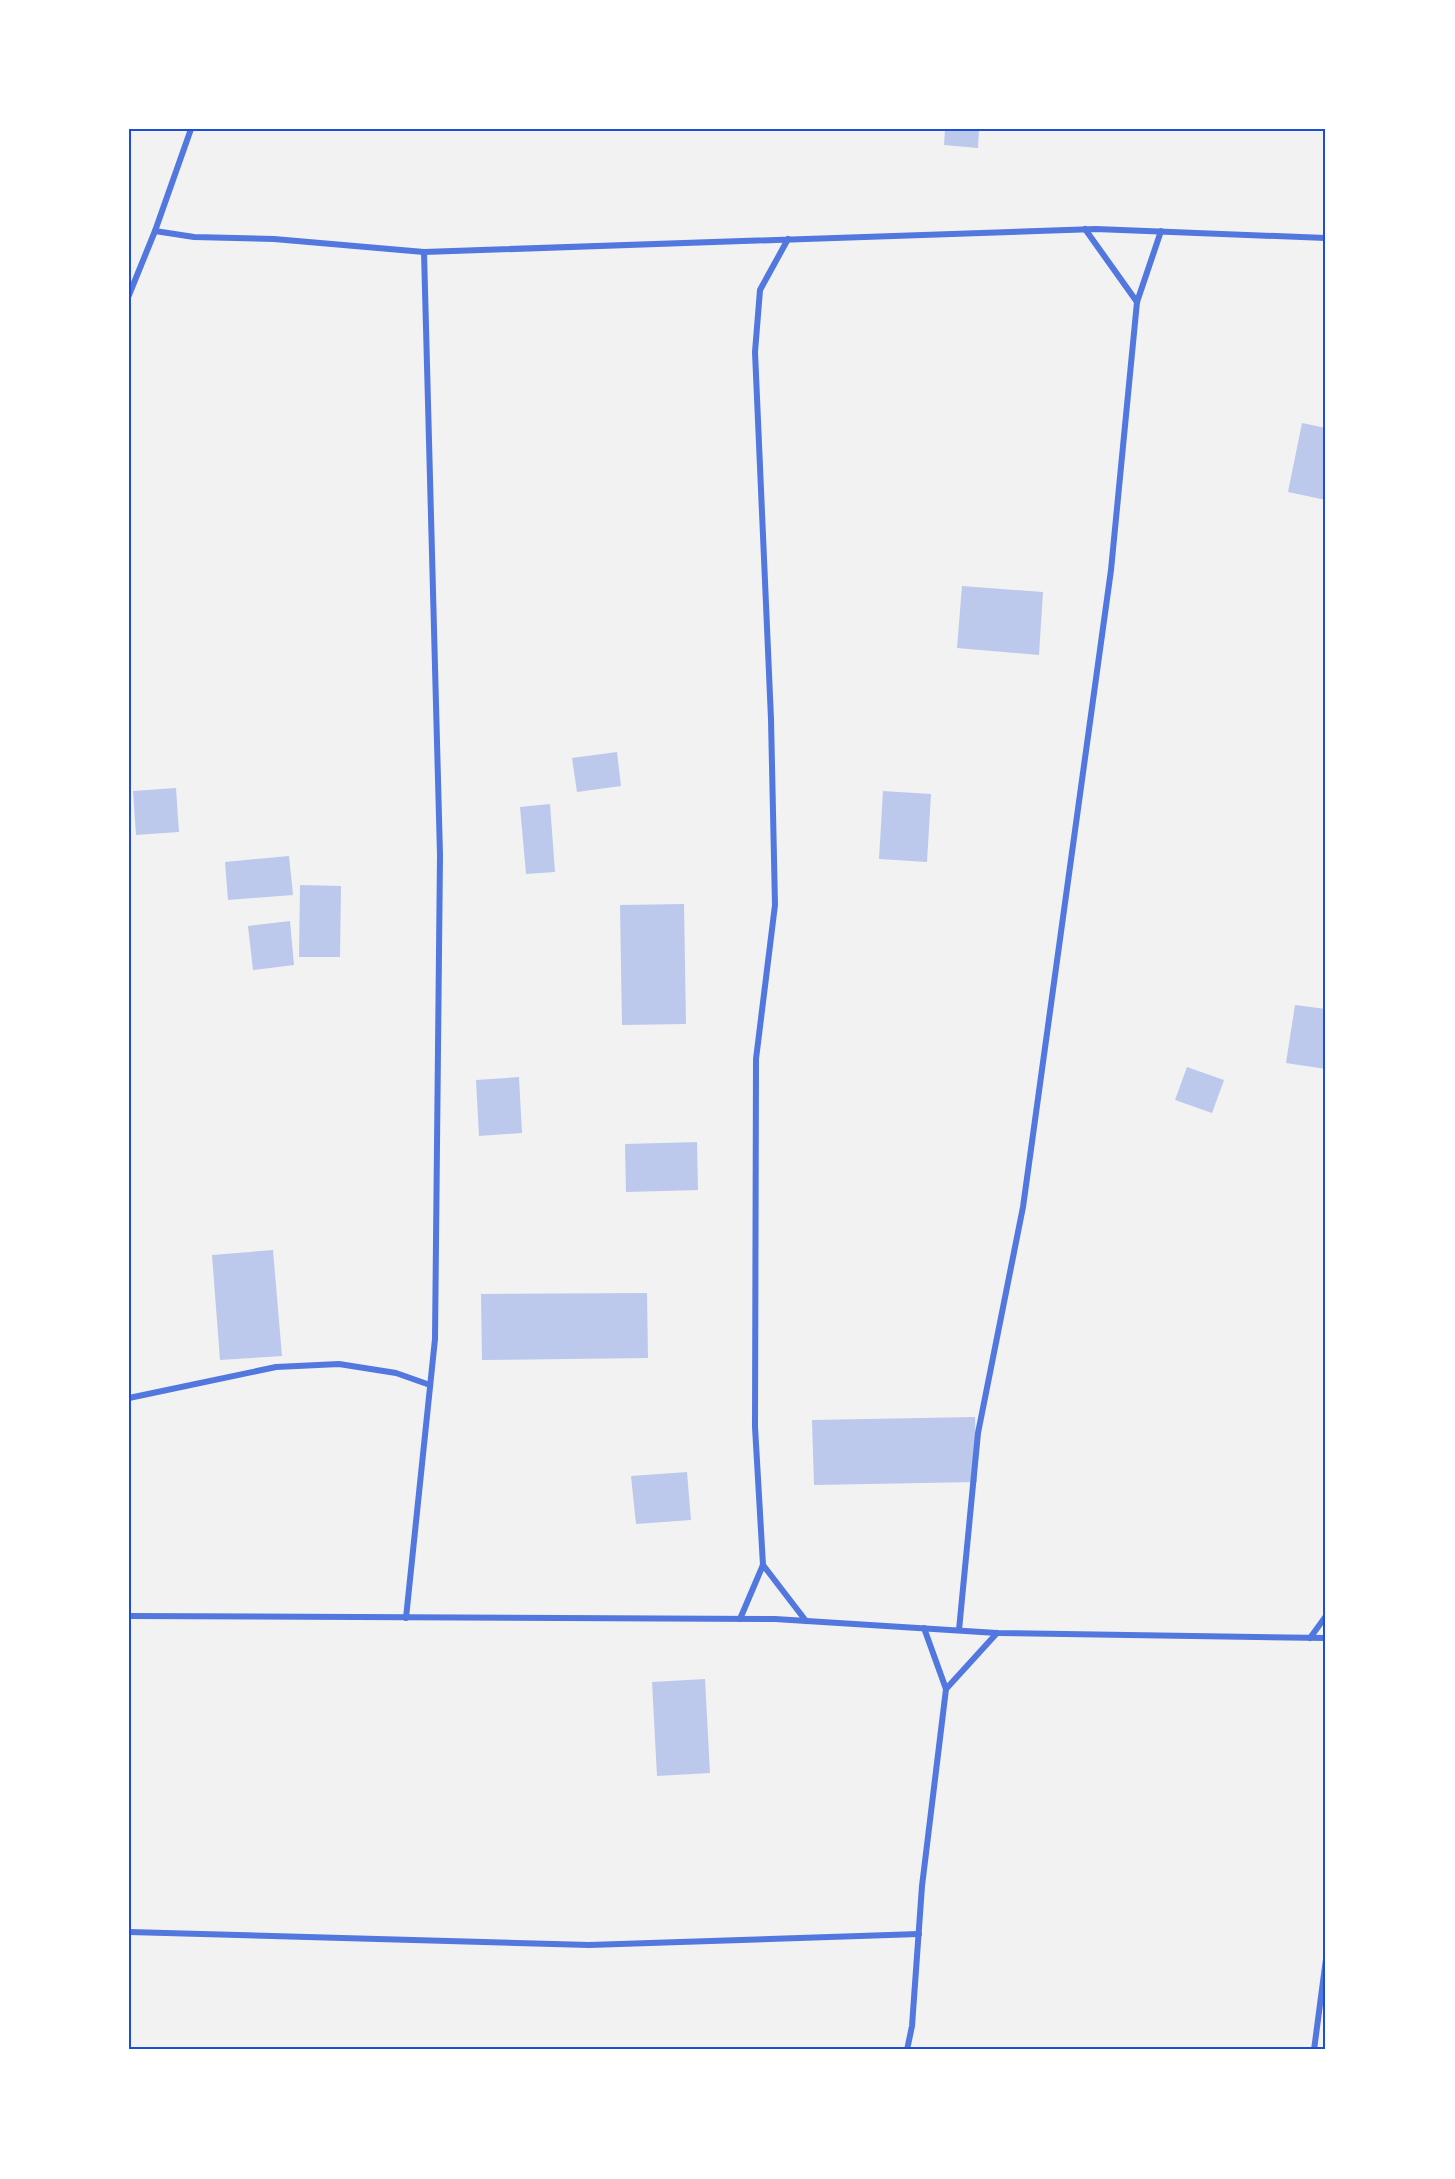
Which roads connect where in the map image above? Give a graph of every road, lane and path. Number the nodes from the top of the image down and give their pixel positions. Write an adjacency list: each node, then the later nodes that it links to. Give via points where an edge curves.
1 (191, 129): 3 (street)
2 (1085, 229): 4 (street); 6 (street); 9 (street)
3 (155, 231): 7 (street); 8 (street)
4 (1161, 231): 5 (street); 9 (street)
5 (1326, 237)
6 (788, 239): 7 (street); 12 (street, via 760,290 755,352 775,905 756,1059 755,1427)
7 (424, 252): 10 (street, via 440,855 435,1339)
8 (129, 295)
9 (1137, 302): 19 (street, via 1111,570 1023,1207 978,1432)
10 (430, 1384): 11 (street, via 396,1373 339,1364 276,1367); 15 (street)
11 (129, 1398)
12 (763, 1565): 16 (street); 17 (street)
13 (129, 1616): 15 (street)
14 (1326, 1616): 21 (street)
15 (406, 1618): 16 (street)
16 (740, 1619): 17 (street)
17 (806, 1621): 18 (street)
18 (924, 1628): 19 (street); 23 (street)
19 (959, 1630): 20 (street)
20 (997, 1632): 21 (street); 23 (street)
21 (1311, 1638): 22 (street)
22 (1326, 1638)
23 (946, 1689): 25 (street)
24 (129, 1932): 25 (street, via 589,1945)
25 (919, 1934): 27 (street)
26 (1326, 1959): 28 (street)
27 (907, 2050)
28 (1314, 2050)

